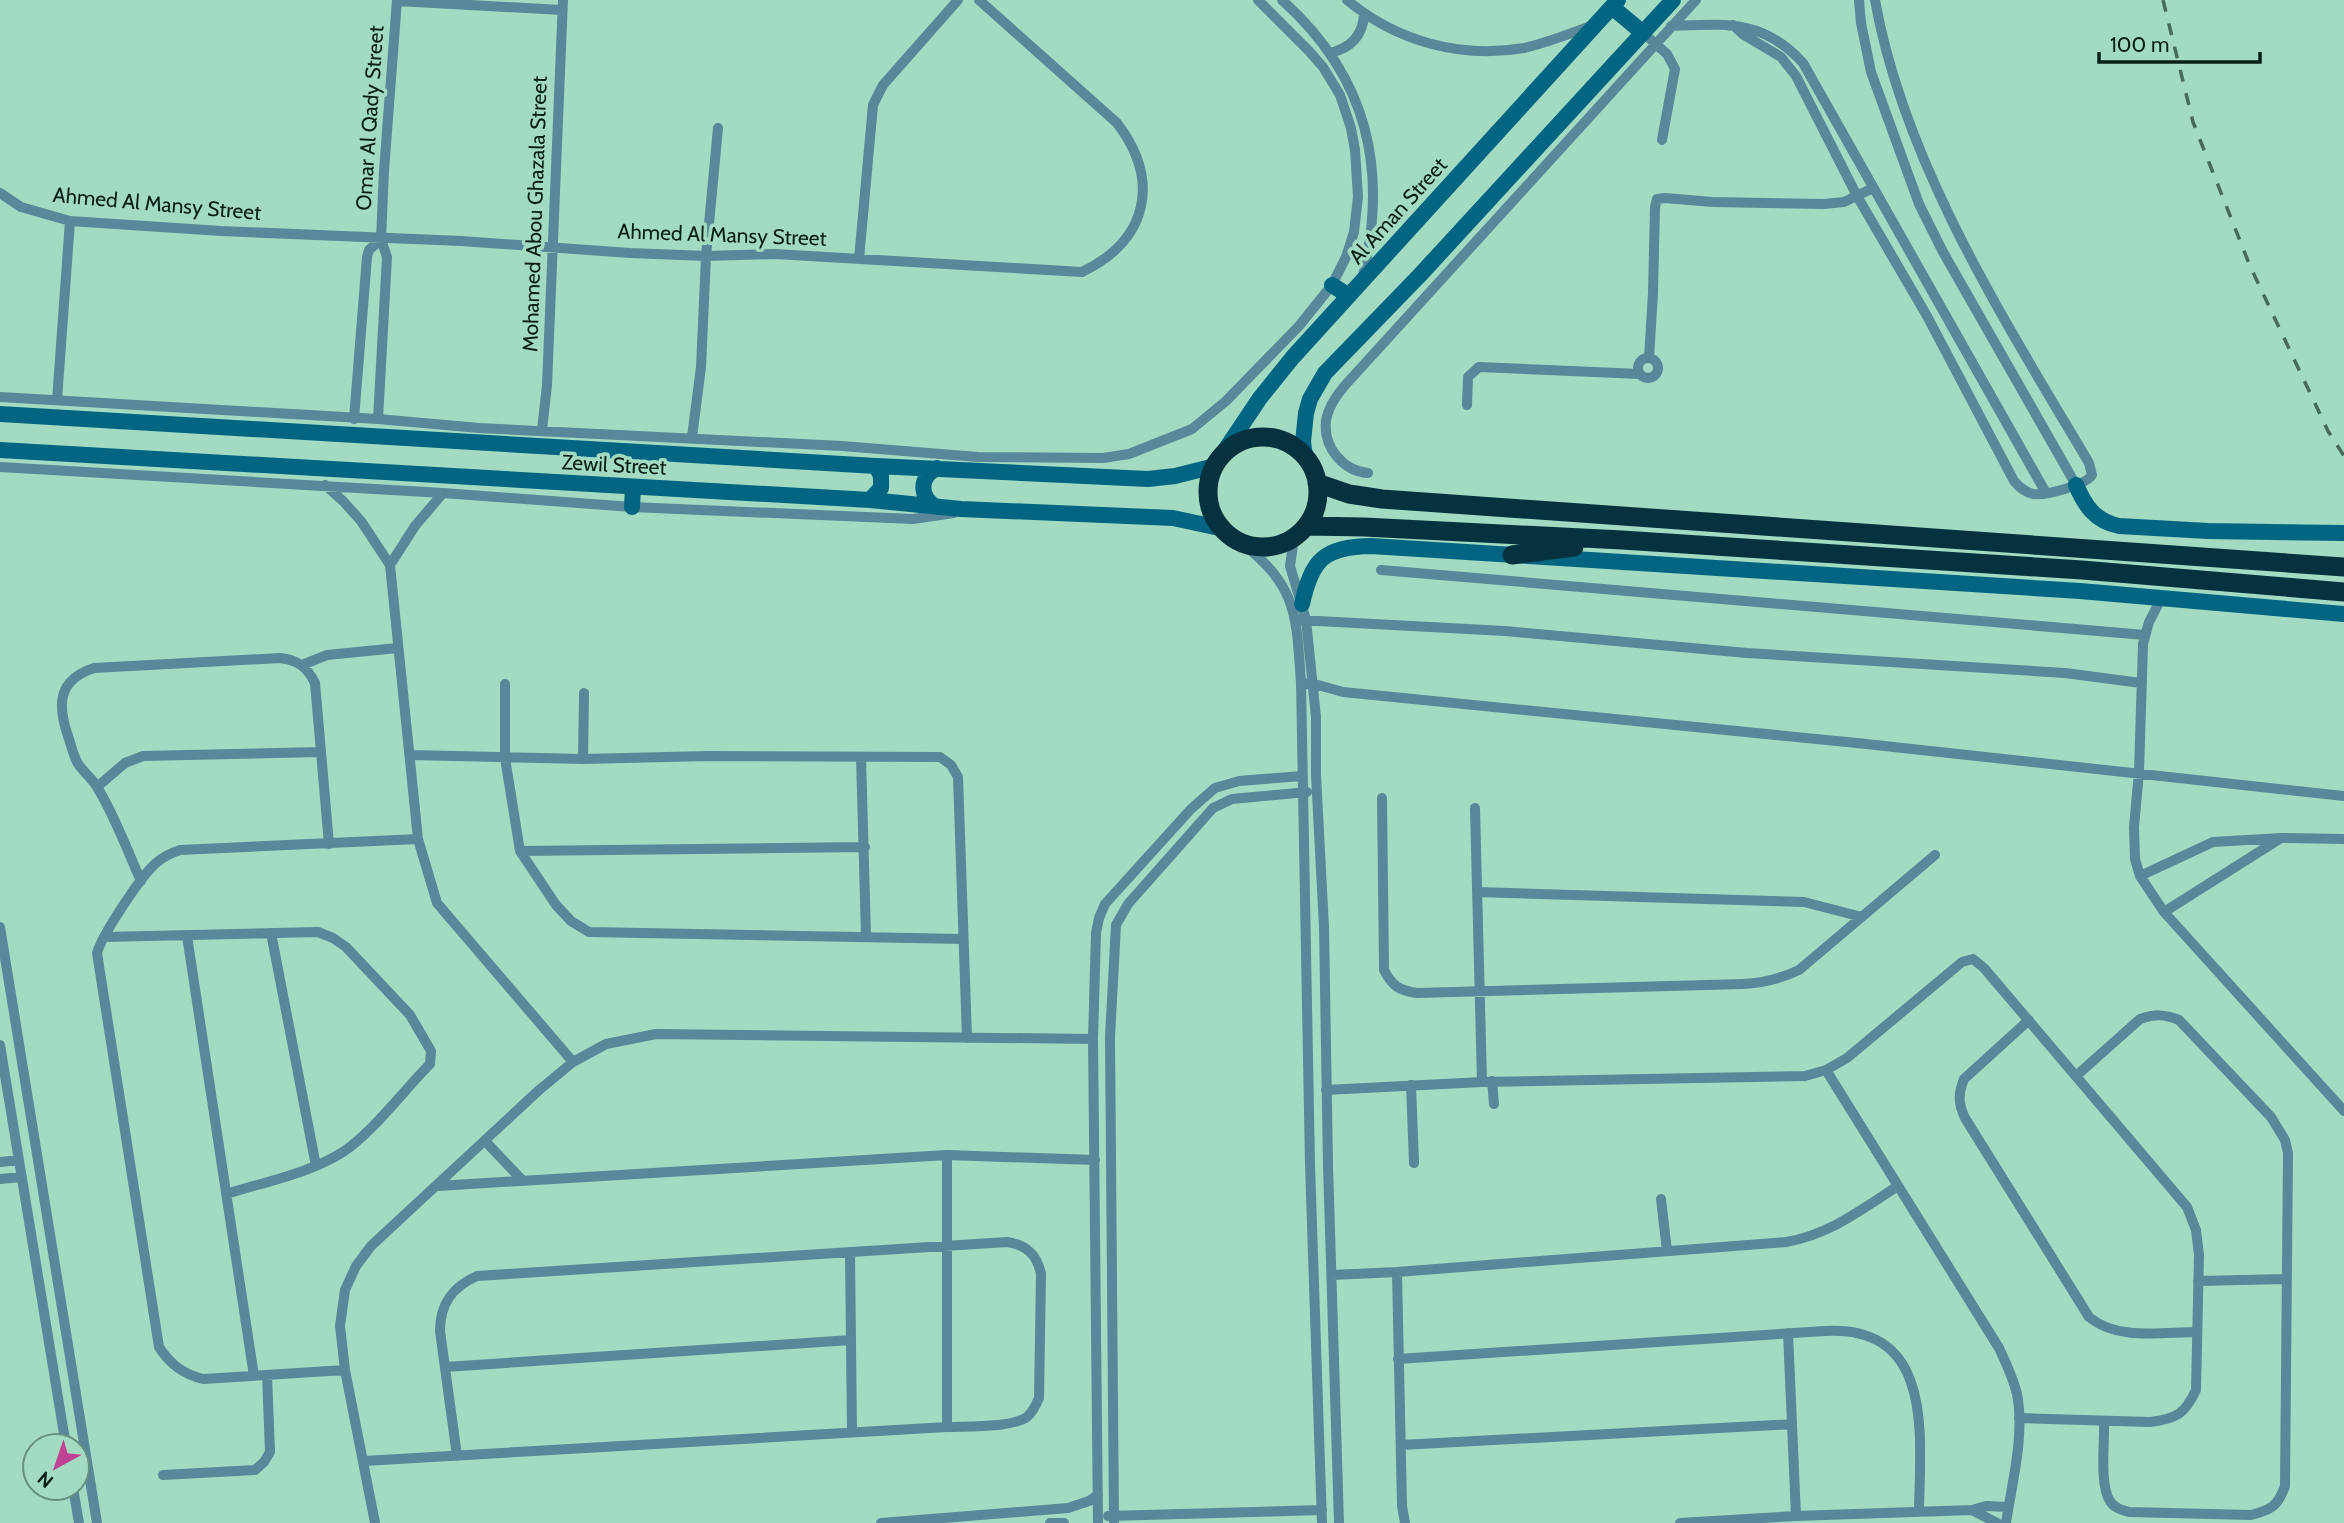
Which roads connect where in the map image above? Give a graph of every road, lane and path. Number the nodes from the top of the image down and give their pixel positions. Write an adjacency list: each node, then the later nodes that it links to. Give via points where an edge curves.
1 (958, 0): 32 (street, via 883,85 873,105)
2 (979, 0): 32 (street, Ahmed Al Mansy Street, via 1117,123 1131,141 1143,186 1136,223 1119,248 1082,272)
3 (1258, 0): 34 (street, via 1323,67 1340,95 1351,128 1359,197 1354,232)
4 (1282, 0): 18 (street)
5 (1347, 0): 13 (street)
6 (1673, 0): 17 (street)
7 (1696, 0): 16 (street)
8 (1858, 0): 20 (street)
9 (1875, 0): 19 (street)
10 (397, 1): 12 (street); 29 (street, Omar Al Qady Street)
11 (1615, 4): 14 (street, Al Aman Street); 17 (street)
12 (563, 5): 30 (street, Mohamed Abou Ghazala Street)
13 (1364, 14): 14 (street, via 1428,44 1460,50 1524,47); 18 (street, via 1355,41)
14 (1596, 24): 33 (street, Al Aman Street)
15 (1733, 25): 16 (street); 25 (street, via 1776,40 1802,63); 27 (street, via 1788,63)
16 (1671, 26): 17 (street)
17 (1649, 38): 22 (street, via 1671,58 1675,69); 47 (street, via 1325,373 1306,413); 53 (street, via 1333,401 1326,421 1331,448 1350,468)
18 (1330, 53): 33 (street, via 1352,90 1370,146 1374,206 1371,245)
19 (1888, 58): 20 (street); 23 (street)
20 (1869, 63): 24 (street)
21 (719, 128): 31 (street)
22 (1662, 140)
23 (1925, 159): 24 (street); 56 (street, via 1978,269 2091,469 2090,479)
24 (1905, 167): 56 (street, via 1943,252)
25 (1872, 188): 27 (street); 59 (street)
26 (0, 193): 28 (street, Ahmed Al Mansy Street, via 21,207)
27 (1857, 196): 38 (street, via 1824,204 1657,199 1649,358 1657,365 1656,373 1647,378 1640,374 1479,368 1468,377); 59 (street, via 1927,316 2010,475 2026,492)
28 (70, 221): 29 (street, Ahmed Al Mansy Street); 37 (street)
29 (381, 239): 30 (street, Ahmed Al Mansy Street); 41 (street, Omar Al Qady Street, via 367,257); 42 (street, Omar Al Qady Street, via 387,257)
30 (554, 247): 31 (street, Ahmed Al Mansy Street); 43 (street, Mohamed Abou Ghazala Street)
31 (706, 256): 32 (street, Ahmed Al Mansy Street); 45 (street, via 701,367)
32 (859, 259)
33 (1361, 283): 35 (street, Al Aman Street)
34 (1332, 285): 35 (street); 45 (street, via 1226,401 1192,429 1129,454 978,457)
35 (1349, 296): 48 (street, Al Aman Street, via 1276,377)
36 (0, 397): 37 (street)
37 (57, 400): 40 (street)
38 (1466, 405)
39 (0, 414): 40 (street, Zewil Street)
40 (170, 416): 41 (street); 44 (street, Zewil Street)
41 (354, 419): 42 (street)
42 (378, 419): 44 (street)
43 (542, 430): 44 (street); 45 (street)
44 (480, 435): 49 (street, Zewil Street)
45 (692, 437)
46 (0, 450): 51 (street, Zewil Street)
47 (1305, 456): 48 (highway, via 1285,442 1262,437 1238,443); 54 (highway)
48 (1217, 463): 52 (street, Zewil Street, via 1148,479); 66 (highway, via 1209,485 1210,504)
49 (876, 466): 52 (street, Zewil Street); 60 (street, via 881,488)
50 (0, 467): 51 (street)
51 (149, 467): 55 (street); 57 (street, Zewil Street)
52 (936, 468): 62 (street, via 923,487 926,499)
53 (1368, 473)
54 (1317, 482): 64 (highway, via 1316,505); 70 (highway, via 1349,494 1382,499)
55 (325, 485): 58 (street); 69 (street, via 361,520)
56 (2076, 485): 59 (street); 65 (street, via 2093,514 2119,526)
57 (633, 487): 60 (street, Zewil Street); 61 (street)
58 (443, 492): 61 (street); 69 (street)
59 (2046, 493)
60 (870, 500): 62 (street, Zewil Street)
61 (632, 507): 63 (street, via 913,519)
62 (936, 507): 63 (street, Zewil Street)
63 (961, 509): 66 (street, Zewil Street, via 1173,518)
64 (1302, 530): 66 (highway, via 1269,546); 67 (highway, via 1364,527); 74 (street, via 1293,545 1290,566)
65 (2344, 533)
66 (1232, 535): 76 (street, via 1264,560)
67 (1622, 540): 68 (highway); 72 (highway)
68 (1512, 555): 73 (street); 74 (street, via 1371,546 1338,549 1314,569)
69 (390, 565): 78 (street)
70 (2344, 568)
71 (1381, 569): 77 (street)
72 (2344, 592)
73 (2162, 597): 75 (street); 77 (street)
74 (1301, 604): 76 (street)
75 (2344, 614)
76 (1301, 620): 80 (street); 81 (street, via 1505,631 1747,653 2065,673)
77 (2145, 635): 81 (street)
78 (398, 648): 79 (street, via 327,655); 87 (street)
79 (302, 664): 86 (street, via 315,683); 93 (street, via 280,658 82,672 64,692 62,719 77,762)
80 (1306, 683): 84 (street); 85 (street); 91 (street, via 1350,693)
81 (2141, 683): 91 (street)
82 (505, 684): 89 (street)
83 (584, 693): 90 (street)
84 (1302, 717): 85 (street); 92 (street)
85 (1316, 717): 95 (street)
86 (321, 752): 93 (street, via 143,755 125,763); 102 (street)
87 (410, 755): 89 (street); 100 (street)
88 (862, 757): 90 (street); 103 (street); 118 (street, via 940,757 955,771)
89 (505, 758): 90 (street); 104 (street)
90 (583, 759)
91 (2139, 772): 96 (street); 108 (street, via 2134,837)
92 (1302, 776): 94 (street); 105 (street, via 1239,781 1215,788)
93 (97, 787): 109 (street)
94 (1301, 792): 95 (street); 107 (street, via 1223,802); 140 (street)
95 (1317, 792): 131 (street)
96 (2344, 796)
97 (1382, 798): 119 (street, via 1384,970 1391,983 1403,991)
98 (1475, 808): 110 (street)
99 (2281, 838): 101 (street); 108 (street, via 2213,842); 111 (street)
100 (418, 839): 102 (street); 124 (street, via 442,912)
101 (2344, 839)
102 (329, 844): 109 (street, via 180,850 162,859)
103 (864, 848): 104 (street); 116 (street)
104 (520, 852): 116 (street, via 556,905 589,932)
105 (1151, 852): 107 (street); 122 (street, via 1105,904 1099,918)
106 (1935, 855): 112 (street)
107 (1164, 863): 160 (street, via 1121,914 1114,937)
108 (2140, 876): 111 (street)
109 (141, 881): 117 (street)
110 (1477, 892): 112 (street, via 1804,902); 119 (street)
111 (2164, 912): 133 (street)
112 (1862, 917): 119 (street, via 1798,970 1762,983)
113 (0, 927): 127 (street)
114 (271, 933): 115 (street); 142 (street); 142 (street, via 318,932 340,942 404,1008 432,1055 430,1063 361,1137)
115 (187, 936): 117 (street); 148 (street)
116 (866, 936): 118 (street)
117 (104, 937): 168 (street, via 97,959 159,1347 173,1365 192,1377)
118 (963, 939): 121 (street)
119 (1479, 991): 129 (street)
120 (2029, 1020): 125 (street, via 1984,968 1968,960); 126 (street); 161 (street, via 1964,1079 1959,1105 1965,1118 2089,1317 2123,1332)
121 (967, 1038): 122 (street); 124 (street, via 656,1034 606,1044)
122 (1093, 1039): 137 (street)
123 (0, 1045): 128 (street)
124 (573, 1062): 134 (street)
125 (1826, 1070): 129 (street, via 1805,1076); 147 (street)
126 (2076, 1076): 157 (street, via 2140,1019 2153,1014 2179,1020 2271,1117 2285,1140); 158 (street, via 2187,1207 2196,1230)
127 (24, 1077): 128 (street); 153 (street)
128 (6, 1080): 136 (street)
129 (1487, 1082): 130 (street); 132 (street)
130 (1410, 1086): 131 (street); 139 (street)
131 (1326, 1090): 141 (street)
132 (1494, 1104)
133 (2344, 1111)
134 (485, 1141): 145 (street); 146 (street)
135 (947, 1155): 137 (street); 145 (street); 150 (street)
136 (19, 1160): 138 (street); 143 (street)
137 (1094, 1160): 159 (street)
138 (0, 1162)
139 (1414, 1163)
140 (1310, 1165): 141 (street); 185 (street)
141 (1328, 1165): 156 (street)
142 (316, 1166): 148 (street)
143 (22, 1177): 144 (street); 154 (street)
144 (0, 1179)
145 (522, 1180): 146 (street)
146 (438, 1185): 166 (street, via 371,1246 350,1278 340,1314)
147 (1898, 1186): 151 (street, via 1833,1228 1802,1240); 169 (street, via 1999,1348 2013,1382)
148 (226, 1194): 168 (street)
149 (1661, 1199): 151 (street)
150 (947, 1246): 152 (street); 172 (street); 172 (street, via 1017,1244 1034,1255 1041,1274 1039,1398 1034,1409 1016,1422)
151 (1667, 1251): 155 (street)
152 (850, 1252): 163 (street); 165 (street, via 477,1276 464,1282 444,1303 440,1331)
153 (52, 1254): 154 (street); 174 (street)
154 (35, 1257): 173 (street)
155 (1396, 1272): 156 (street); 164 (street)
156 (1332, 1275): 199 (street)
157 (2287, 1279): 158 (street); 170 (street, via 2286,1486 2268,1510 2251,1515 2118,1508 2105,1488)
158 (2198, 1281): 161 (street)
159 (1096, 1327): 160 (street); 181 (street)
160 (1112, 1327): 189 (street)
161 (2197, 1332): 170 (street, via 2196,1390 2188,1406 2171,1419)
162 (1788, 1334): 164 (street); 171 (street); 187 (street, via 1859,1332 1882,1341 1899,1358 1918,1412)
163 (851, 1340): 165 (street); 175 (street)
164 (1398, 1359): 176 (street)
165 (445, 1367): 177 (street)
166 (345, 1370): 167 (street); 178 (street)
167 (267, 1375): 168 (street); 179 (street, via 270,1452 264,1462 255,1469)
168 (254, 1376)
169 (2019, 1418): 170 (street); 183 (street)
170 (2104, 1421)
171 (1792, 1424): 176 (street); 188 (street)
172 (947, 1427): 175 (street)
173 (64, 1432)
174 (82, 1432)
175 (852, 1432): 177 (street)
176 (1401, 1445): 200 (street)
177 (457, 1456): 178 (street)
178 (364, 1461): 194 (street)
179 (163, 1475)
180 (91, 1486): 193 (street)
181 (1098, 1495): 184 (street); 190 (street)
182 (77, 1502): 192 (street)
183 (2008, 1507): 186 (street); 203 (street)
184 (1057, 1509): 191 (street); 195 (street)
185 (1322, 1510): 189 (street); 198 (street)
186 (1972, 1510): 187 (street); 202 (street)
187 (1919, 1512): 188 (street)
188 (1797, 1516): 201 (street)
189 (1114, 1519): 190 (street)
190 (1098, 1520)
191 (1057, 1522): 196 (street); 197 (street)
192 (79, 1523)
193 (97, 1523)
194 (375, 1523)
195 (881, 1523)
196 (1050, 1523)
197 (1064, 1523)
198 (1322, 1523)
199 (1339, 1523)
200 (1405, 1523)
201 (1680, 1523)
202 (1997, 1523)
203 (2006, 1523)

